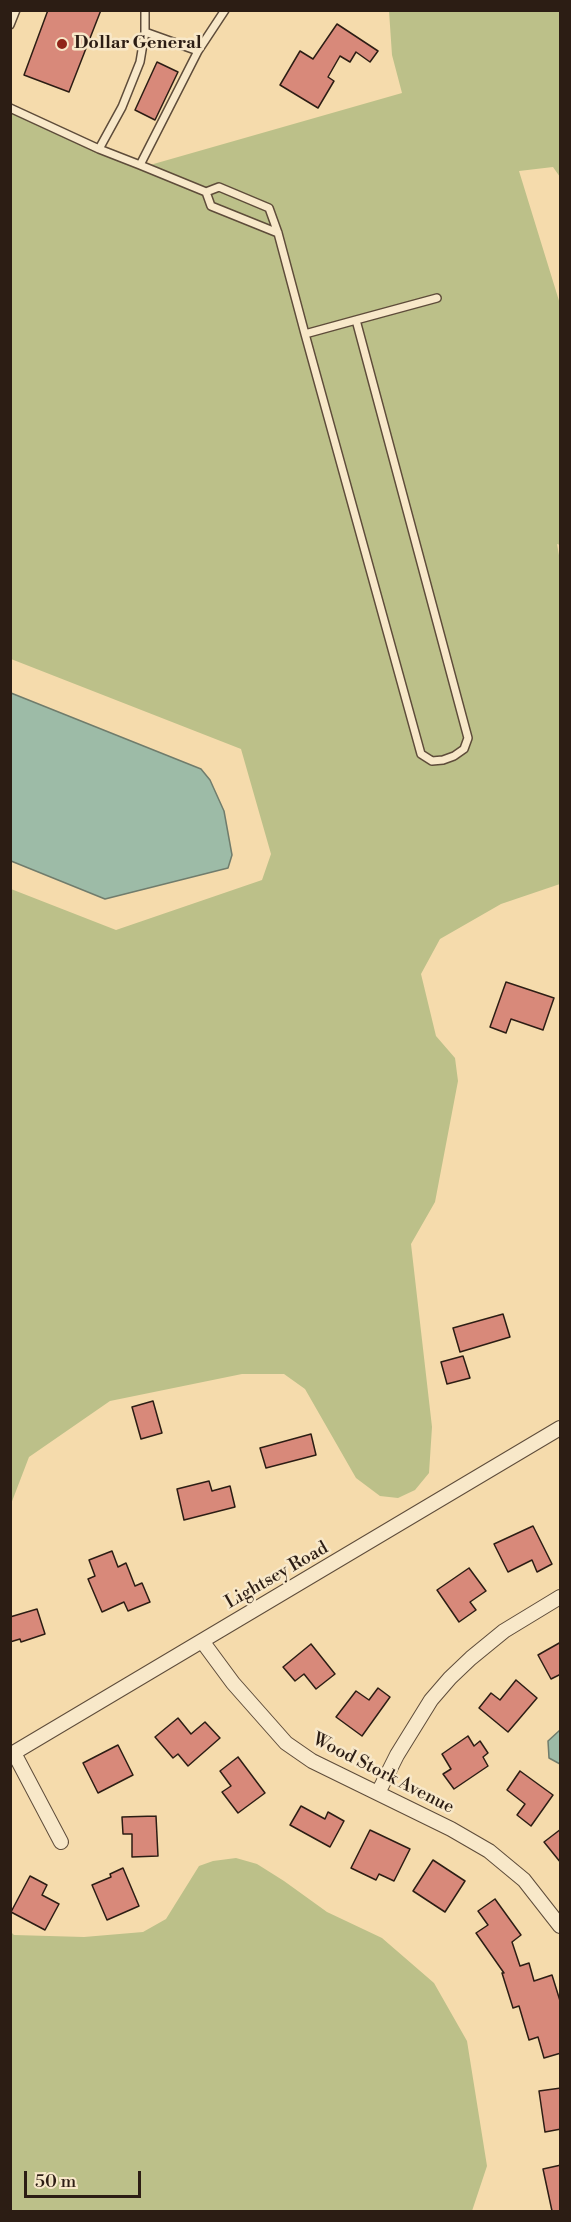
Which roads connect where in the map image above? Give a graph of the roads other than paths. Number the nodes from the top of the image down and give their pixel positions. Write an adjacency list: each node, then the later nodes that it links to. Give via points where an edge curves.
1 (16, 10): 4 (lane)
2 (145, 10): 5 (lane)
3 (225, 10): 6 (lane)
4 (10, 25)
5 (145, 32): 6 (lane); 8 (lane, via 140,62)
6 (198, 51): 9 (lane)
7 (10, 108): 8 (lane)
8 (99, 149): 9 (lane)
9 (140, 165): 10 (lane)
10 (206, 192): 11 (lane, via 212,206); 11 (lane, via 219,187 269,208)
11 (278, 233): 14 (lane)
12 (437, 298): 13 (lane)
13 (356, 320): 14 (lane); 14 (lane, via 468,738 464,749 443,760 432,761 421,754)
14 (304, 334)
15 (561, 1428): 17 (street, Lightsey Road)
16 (561, 1598): 19 (street, via 504,1631 450,1678 431,1700)
17 (202, 1641): 18 (street, Lightsey Road); 19 (street, Wood Stork Avenue, via 286,1743 312,1761)
18 (12, 1754): 20 (street)
19 (378, 1793): 21 (street, Wood Stork Avenue, via 489,1851 524,1880)
20 (61, 1842)
21 (561, 1926)

